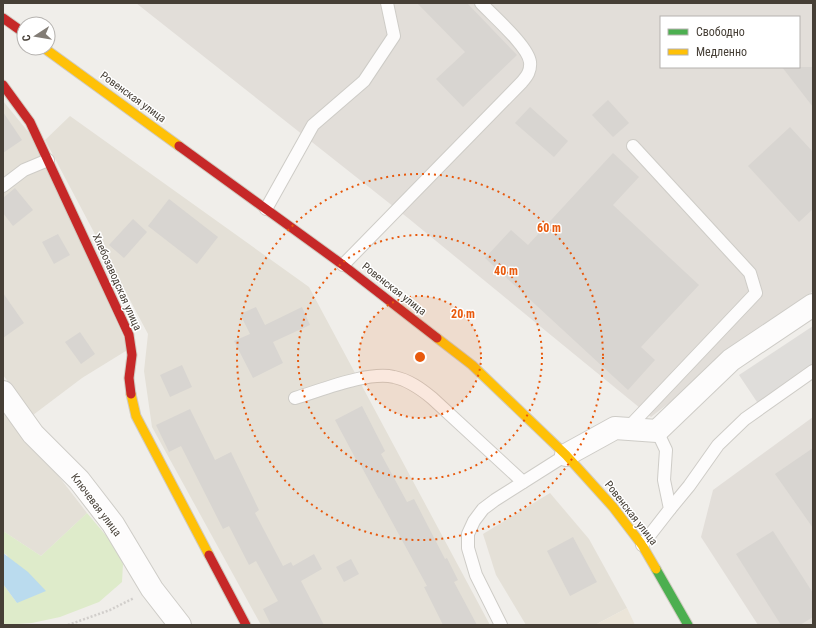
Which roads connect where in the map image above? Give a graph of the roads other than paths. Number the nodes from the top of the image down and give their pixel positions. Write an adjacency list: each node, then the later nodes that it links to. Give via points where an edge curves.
1 (387, 3): 10 (lane, via 394,36 364,81 313,125)
2 (481, 3): 11 (lane, via 525,49 530,62 529,72)
3 (3, 18): 4 (main road)
4 (16, 28)
5 (55, 56): 10 (main road, Ровенская улица)
6 (3, 85): 8 (main road, Хлебозаводская улица, via 30,122)
7 (633, 146): 16 (lane, via 750,273 756,293)
8 (48, 160): 9 (lane, via 24,170); 23 (main road, Хлебозаводская улица, via 130,335 130,397 136,416)
9 (3, 186)
10 (266, 208): 11 (main road, Ровенская улица)
11 (343, 265): 18 (main road, Ровенская улица, via 472,365)
12 (813, 305): 17 (street, via 731,360)
13 (813, 371): 20 (lane, via 745,418 718,445)
14 (3, 392): 22 (street, Ключевая улица, via 33,434 79,480 113,524 152,589)
15 (295, 398): 19 (lane, via 364,378 395,377 419,388 432,398)
16 (627, 429): 17 (street); 18 (street, via 615,428)
17 (657, 431): 20 (lane, via 666,450 664,480)
18 (566, 455): 19 (lane); 21 (main road, Ровенская улица, via 613,507)
19 (523, 482): 24 (lane, via 483,509 468,534 468,548 476,575)
20 (670, 509): 21 (lane)
21 (642, 545): 25 (main road, Ровенская улица)
22 (180, 625)
23 (246, 625)
24 (501, 625)
25 (688, 625)

